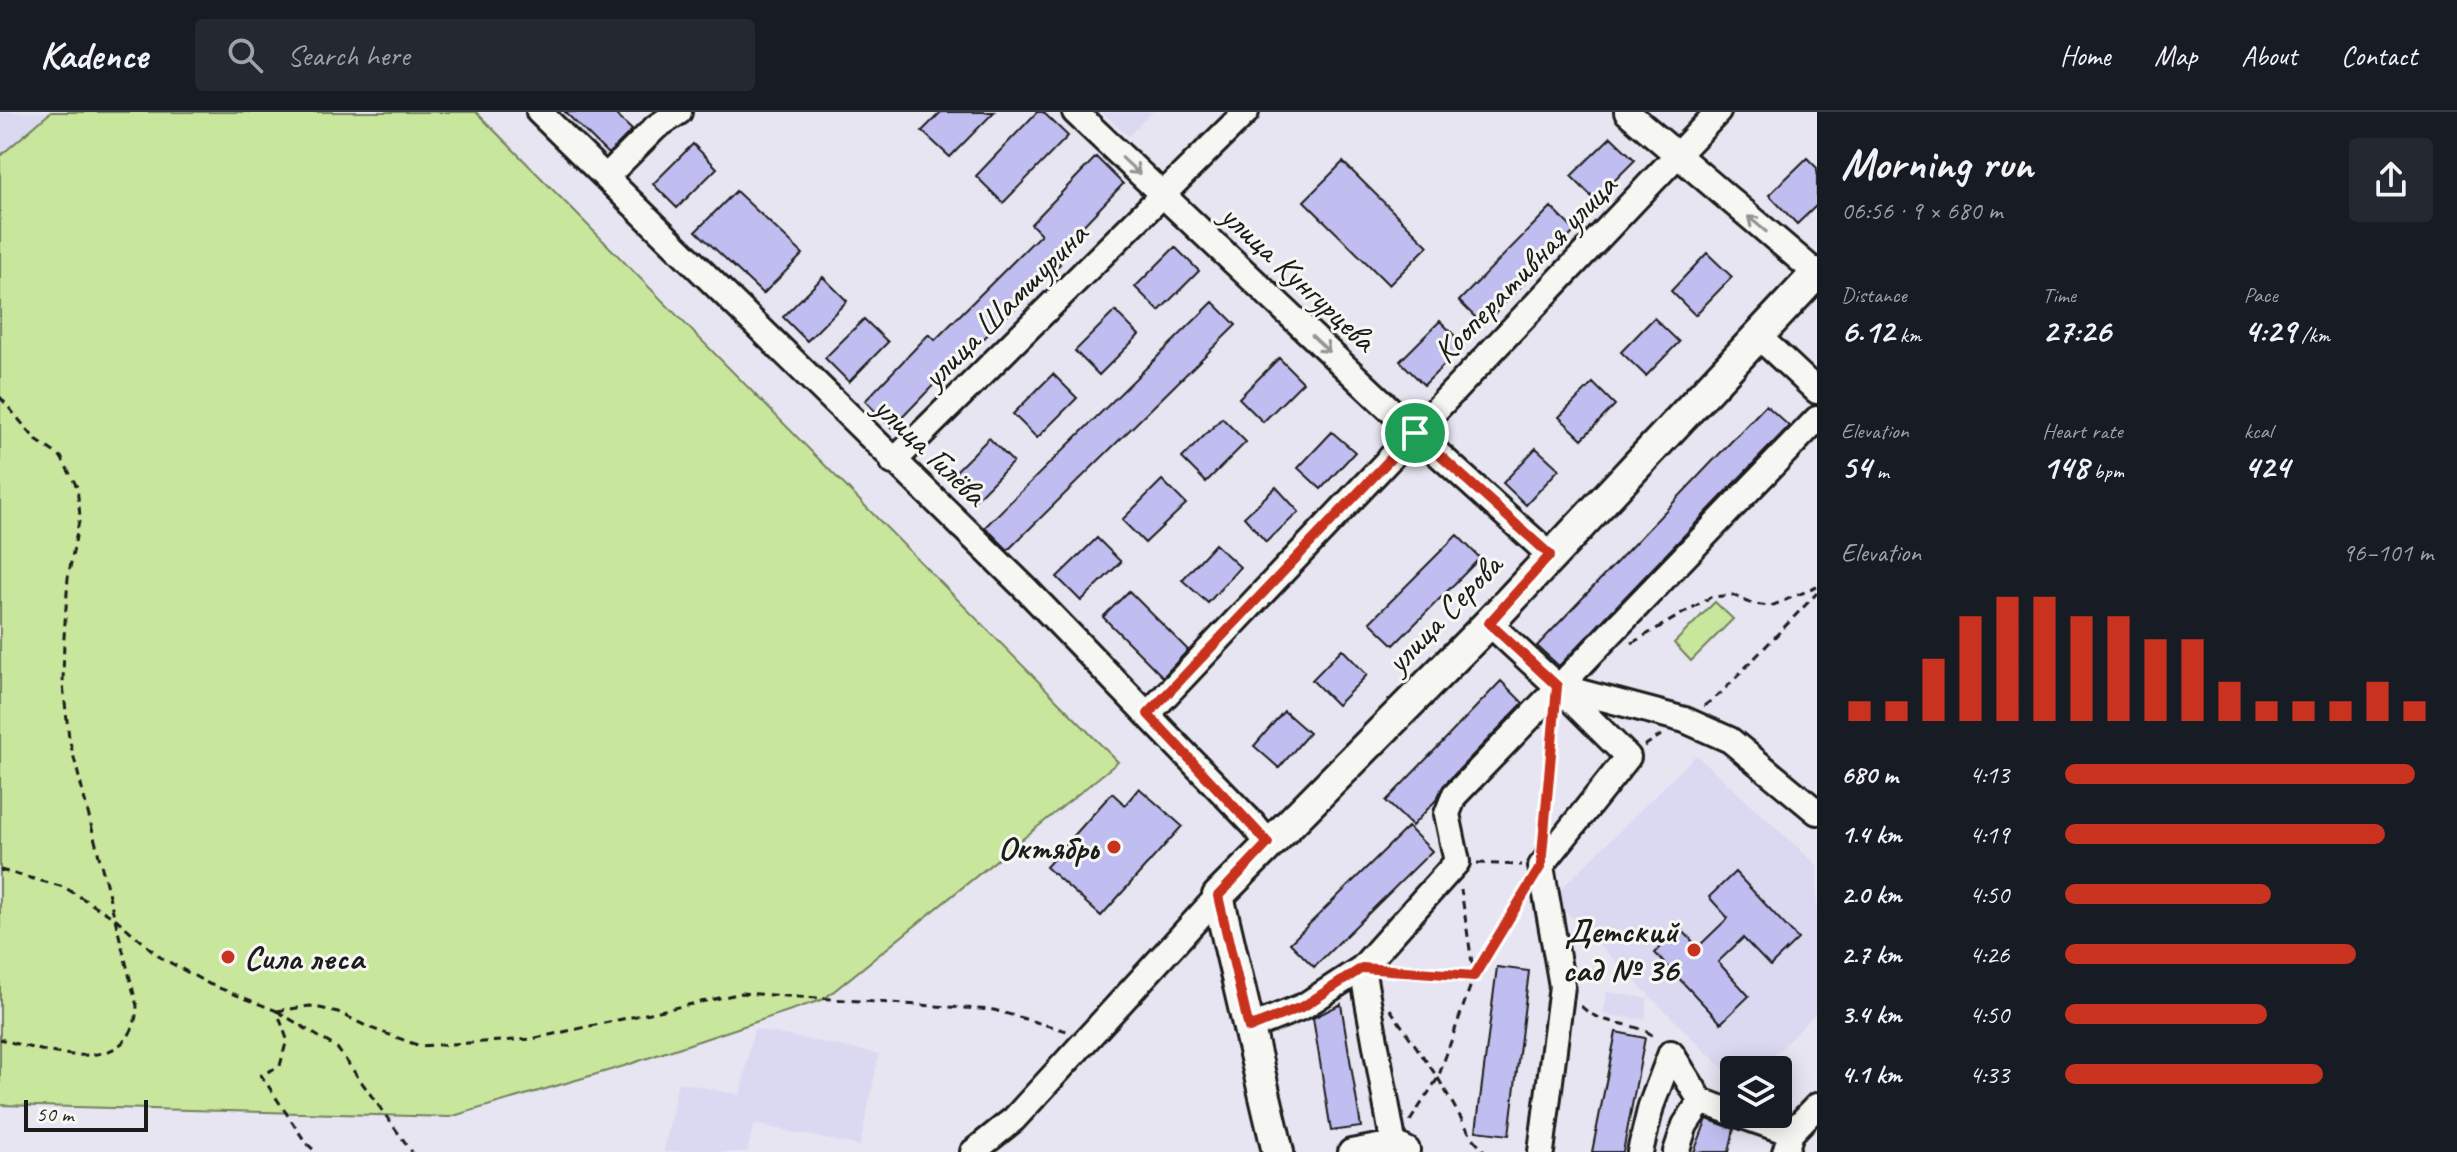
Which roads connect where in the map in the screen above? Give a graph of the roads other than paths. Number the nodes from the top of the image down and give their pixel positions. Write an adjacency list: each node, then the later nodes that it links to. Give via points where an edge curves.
1 (539, 112): 8 (street, улица Гилёва)
2 (679, 112): 8 (street, via 656,127)
3 (1075, 112): 9 (street, улица Кунгурцева, one-way to 9)
4 (1246, 112): 9 (street, улица Шамшурина)
5 (1627, 112): 7 (street)
6 (1718, 112): 7 (street, Кооперативная улица)
7 (1676, 157): 10 (street, one-way to 7); 14 (street, Кооперативная улица)
8 (606, 177): 15 (street, улица Гилёва)
9 (1162, 195): 14 (street, улица Кунгурцева, one-way to 14); 15 (street, улица Шамшурина)
10 (1817, 274): 11 (main road, улица Серова)
11 (1758, 336): 12 (street); 16 (main road, улица Серова)
12 (1817, 391)
13 (1817, 419): 18 (street)
14 (1415, 433): 16 (street, улица Кунгурцева); 19 (street, Кооперативная улица)
15 (893, 462): 19 (street, улица Гилёва)
16 (1550, 555): 17 (main road, улица Серова)
17 (1489, 623): 18 (street); 21 (main road, улица Серова)
18 (1557, 686): 20 (street, via 1685,720 1730,740); 23 (street, via 1454,796 1447,814 1457,862); 34 (street, via 1628,757 1541,866 1562,986)
19 (1148, 714): 21 (street, улица Гилёва)
20 (1817, 812)
21 (1268, 843): 22 (main road, улица Серова)
22 (1218, 896): 24 (main road); 31 (street, улица Серова, via 1014,1119)
23 (1362, 968): 24 (street, via 1304,1006); 30 (street)
24 (1249, 1028): 32 (main road)
25 (1701, 1101): 27 (street); 35 (street, via 1671,1053); 36 (street)
26 (1817, 1106): 29 (street)
27 (1720, 1108)
28 (1763, 1128): 29 (street)
29 (1788, 1142)
30 (1400, 1149): 33 (street)
31 (973, 1152)
32 (1278, 1152)
33 (1351, 1152)
34 (1541, 1152)
35 (1640, 1152)
36 (1676, 1152)

